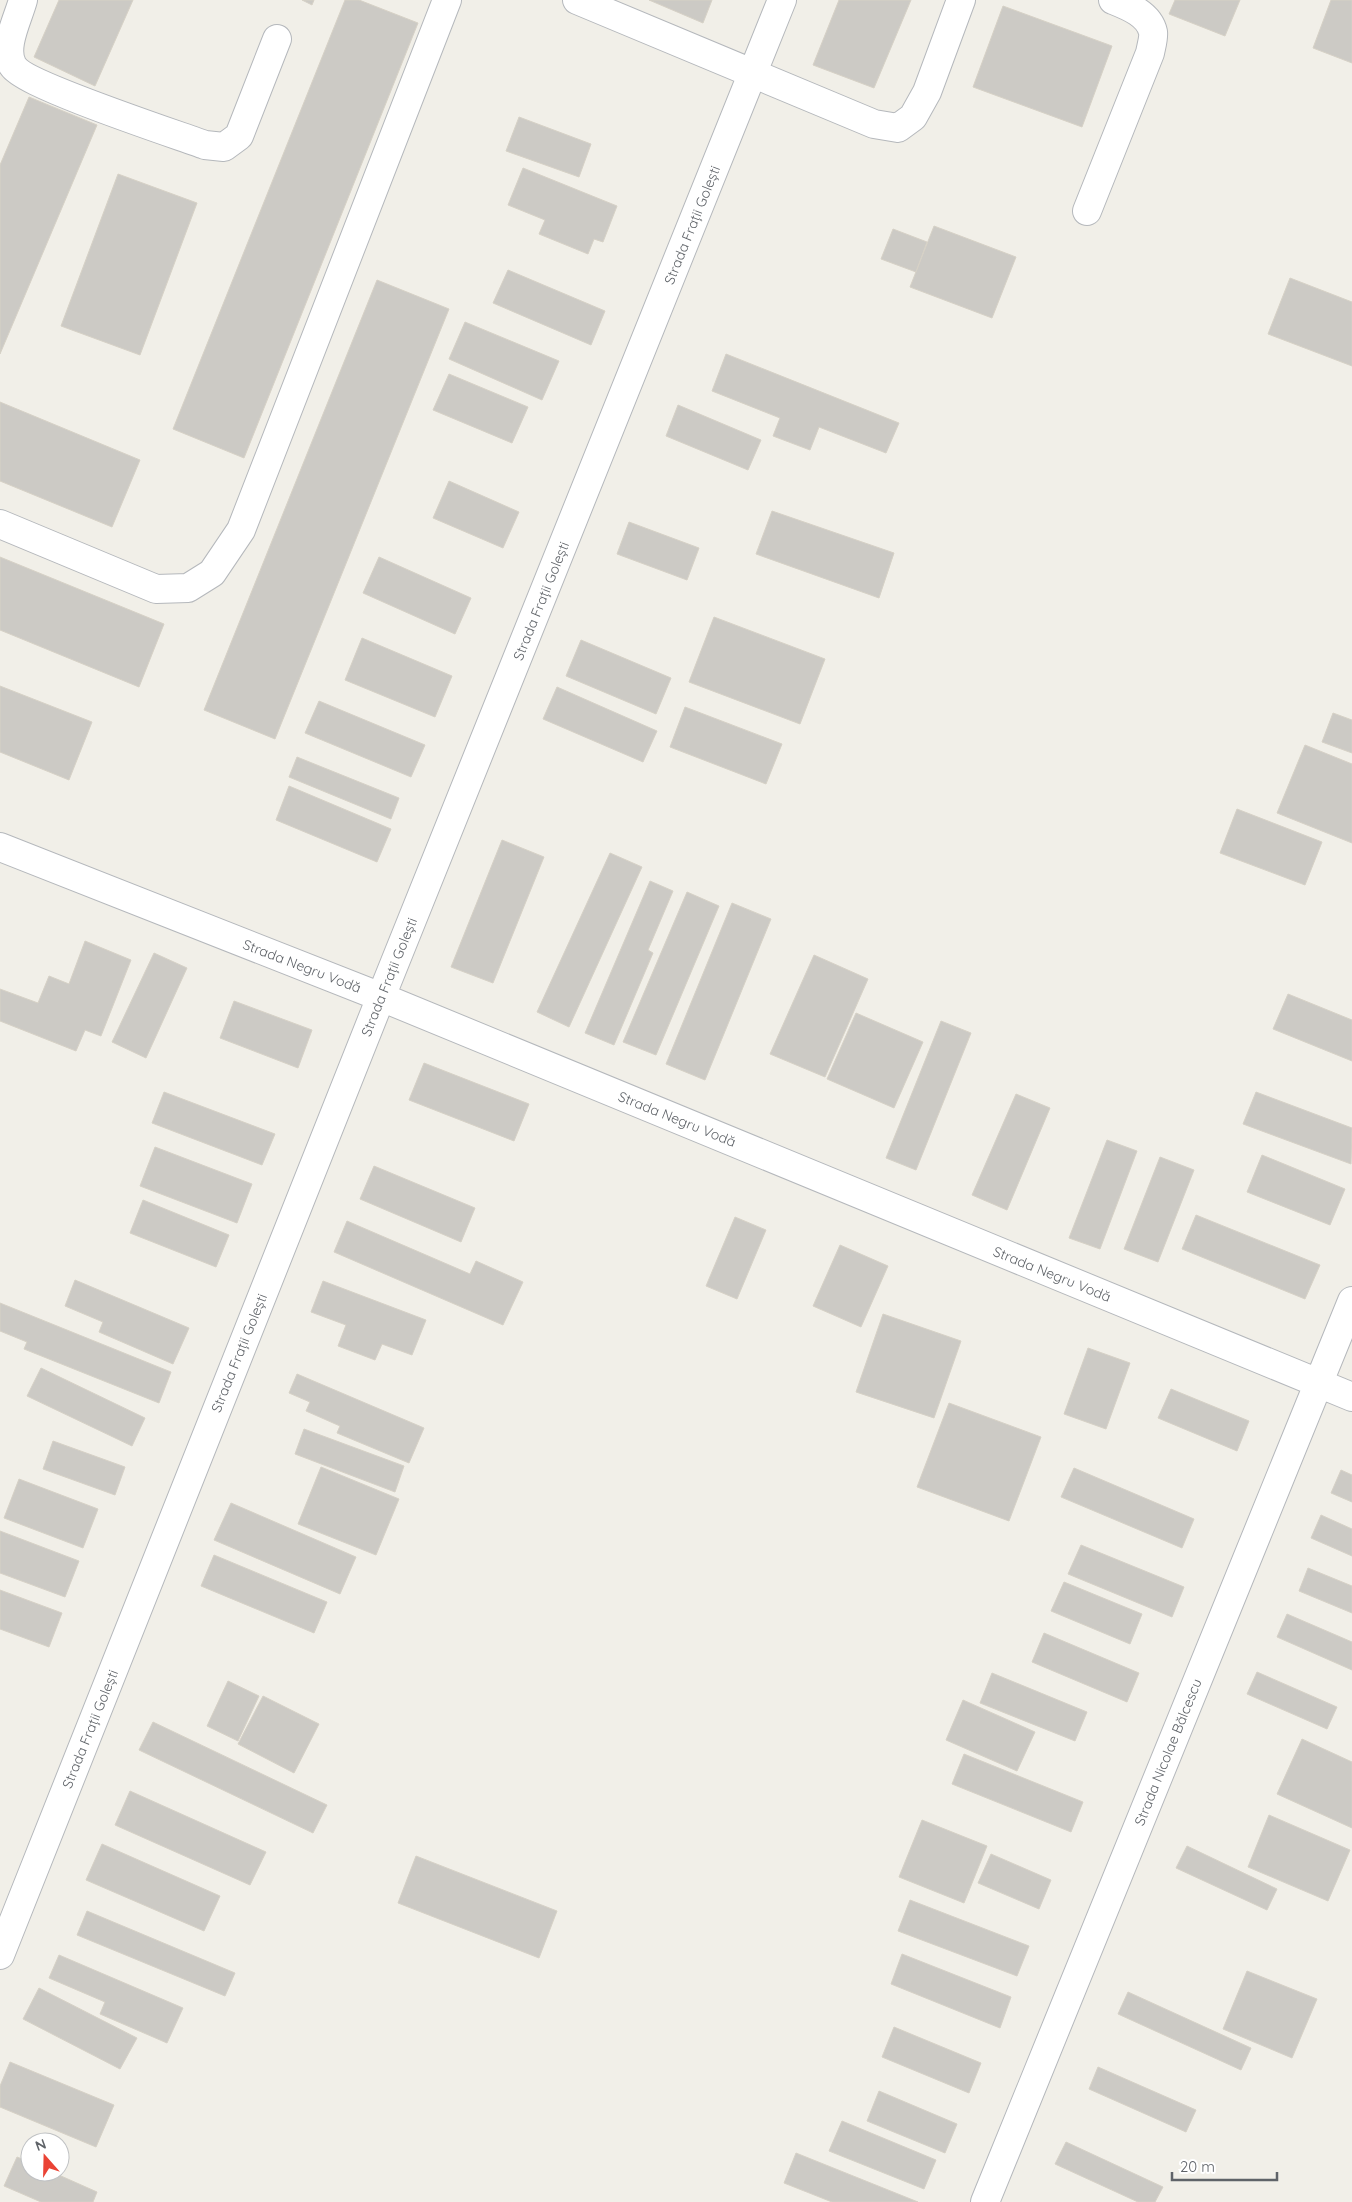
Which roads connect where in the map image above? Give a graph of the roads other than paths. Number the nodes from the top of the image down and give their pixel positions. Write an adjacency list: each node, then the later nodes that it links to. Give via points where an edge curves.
1 (23, 0): 8 (street, via 8,50)
2 (447, 0): 11 (street, via 241,530 212,573 188,588 156,589)
3 (577, 0): 9 (street)
4 (782, 0): 9 (street, Strada Frații Golești)
5 (961, 0): 9 (street, via 927,92 913,117 898,128 874,124)
6 (1113, 0): 10 (street, via 1130,6 1147,19 1153,33 1150,53)
7 (277, 39): 8 (street, via 239,136 224,147 205,145)
8 (7, 72)
9 (754, 73): 13 (street, Strada Frații Golești)
10 (1087, 211)
11 (0, 524)
12 (0, 847): 13 (street, Strada Negru Vodă)
13 (381, 997): 15 (street, Strada Negru Vodă); 17 (street, Strada Frații Golești)
14 (1352, 1301): 15 (street, Strada Nicolae Bălcescu)
15 (1318, 1384): 16 (street, Strada Negru Vodă); 18 (street, Strada Nicolae Bălcescu)
16 (1352, 1397)
17 (0, 1955)
18 (985, 2202)

